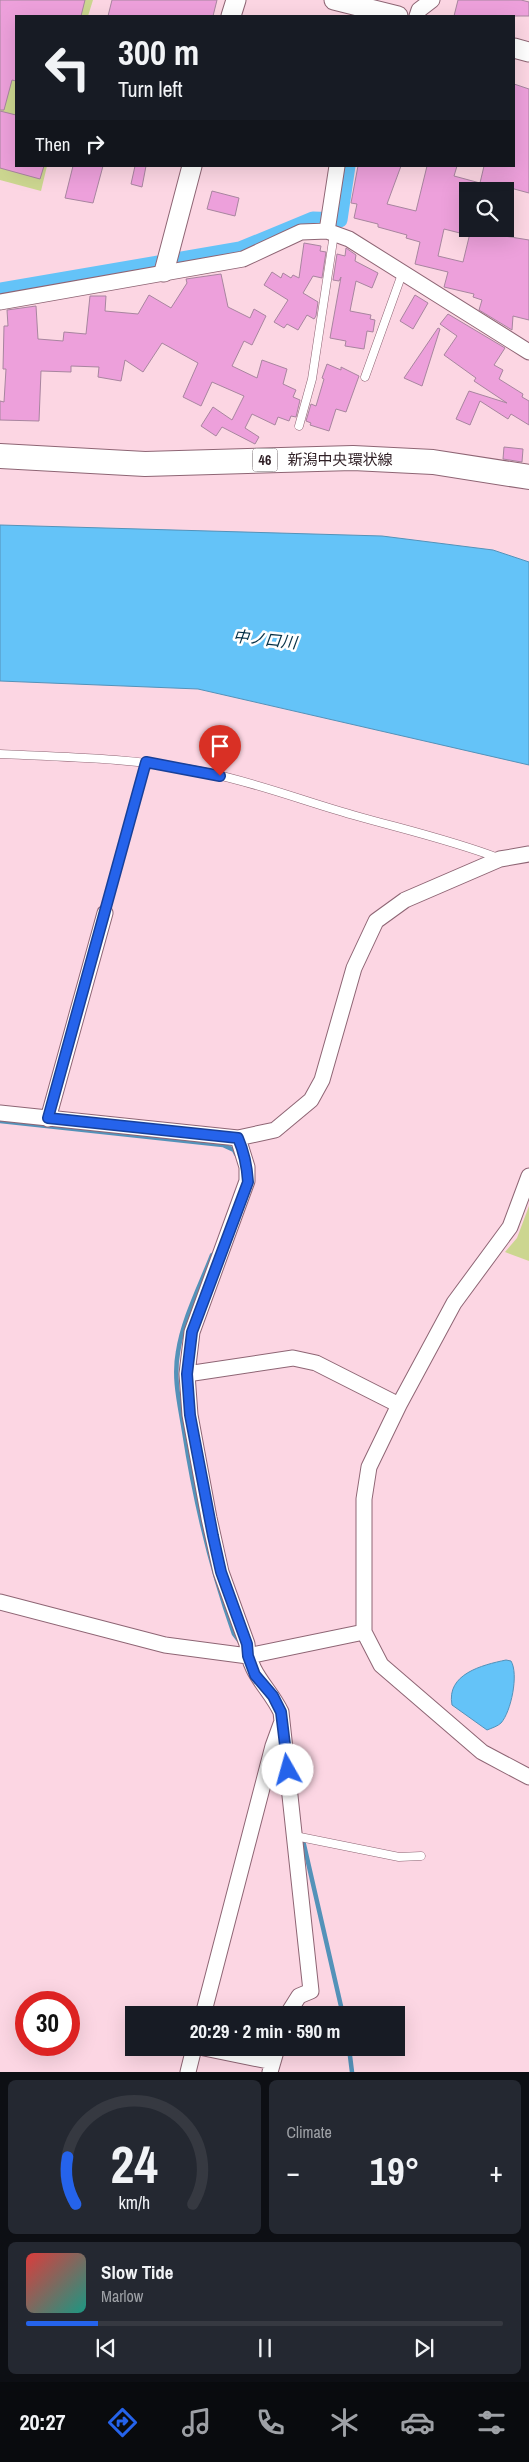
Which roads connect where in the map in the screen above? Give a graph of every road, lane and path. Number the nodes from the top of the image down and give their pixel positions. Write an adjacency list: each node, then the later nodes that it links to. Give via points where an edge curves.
1 (236, 0): 5 (street)
2 (334, 0): 4 (street)
3 (432, 0): 7 (street)
4 (359, 11): 6 (street)
5 (231, 15)
6 (390, 15)
7 (416, 15)
8 (515, 48): 9 (street)
9 (529, 52)
10 (192, 167): 13 (street)
11 (337, 167): 12 (street)
12 (331, 232): 13 (street, via 301,232 243,259); 14 (street, via 348,239); 18 (lane, via 312,379)
13 (164, 272): 15 (street)
14 (402, 274): 16 (street); 17 (lane)
15 (0, 302)
16 (529, 352)
17 (365, 377)
18 (298, 426)
19 (0, 456): 20 (main road, 新潟中央環状線 / 46, via 145,464 353,458 433,462)
20 (529, 477)
21 (0, 754): 22 (lane)
22 (146, 762): 24 (lane, via 255,784 352,815 460,843); 25 (lane)
23 (529, 854): 24 (street)
24 (500, 859): 28 (street, via 405,900 376,921 354,968 322,1080 311,1100 275,1130)
25 (105, 913): 27 (street)
26 (0, 1113): 27 (street)
27 (48, 1118): 28 (street)
28 (238, 1138): 30 (street, via 248,1182 192,1332)
29 (529, 1176): 31 (street, via 510,1227 454,1303)
30 (187, 1374): 31 (street, via 293,1358 316,1363); 34 (street, via 190,1415 209,1518 221,1572 247,1644)
31 (399, 1405): 33 (street, via 369,1467 364,1499)
32 (0, 1602): 34 (street, via 165,1645)
33 (364, 1632): 34 (street); 36 (street, via 382,1664 435,1713 482,1752)
34 (248, 1656): 35 (street, via 255,1675 273,1696 281,1712)
35 (281, 1724): 37 (street); 39 (street)
36 (529, 1776)
37 (295, 1836): 38 (lane, via 399,1857); 40 (street, via 311,1991 299,1996)
38 (422, 1856)
39 (205, 2006)
40 (293, 2006)
41 (192, 2056): 44 (street)
42 (232, 2056): 43 (street)
43 (271, 2067)
44 (188, 2072)

